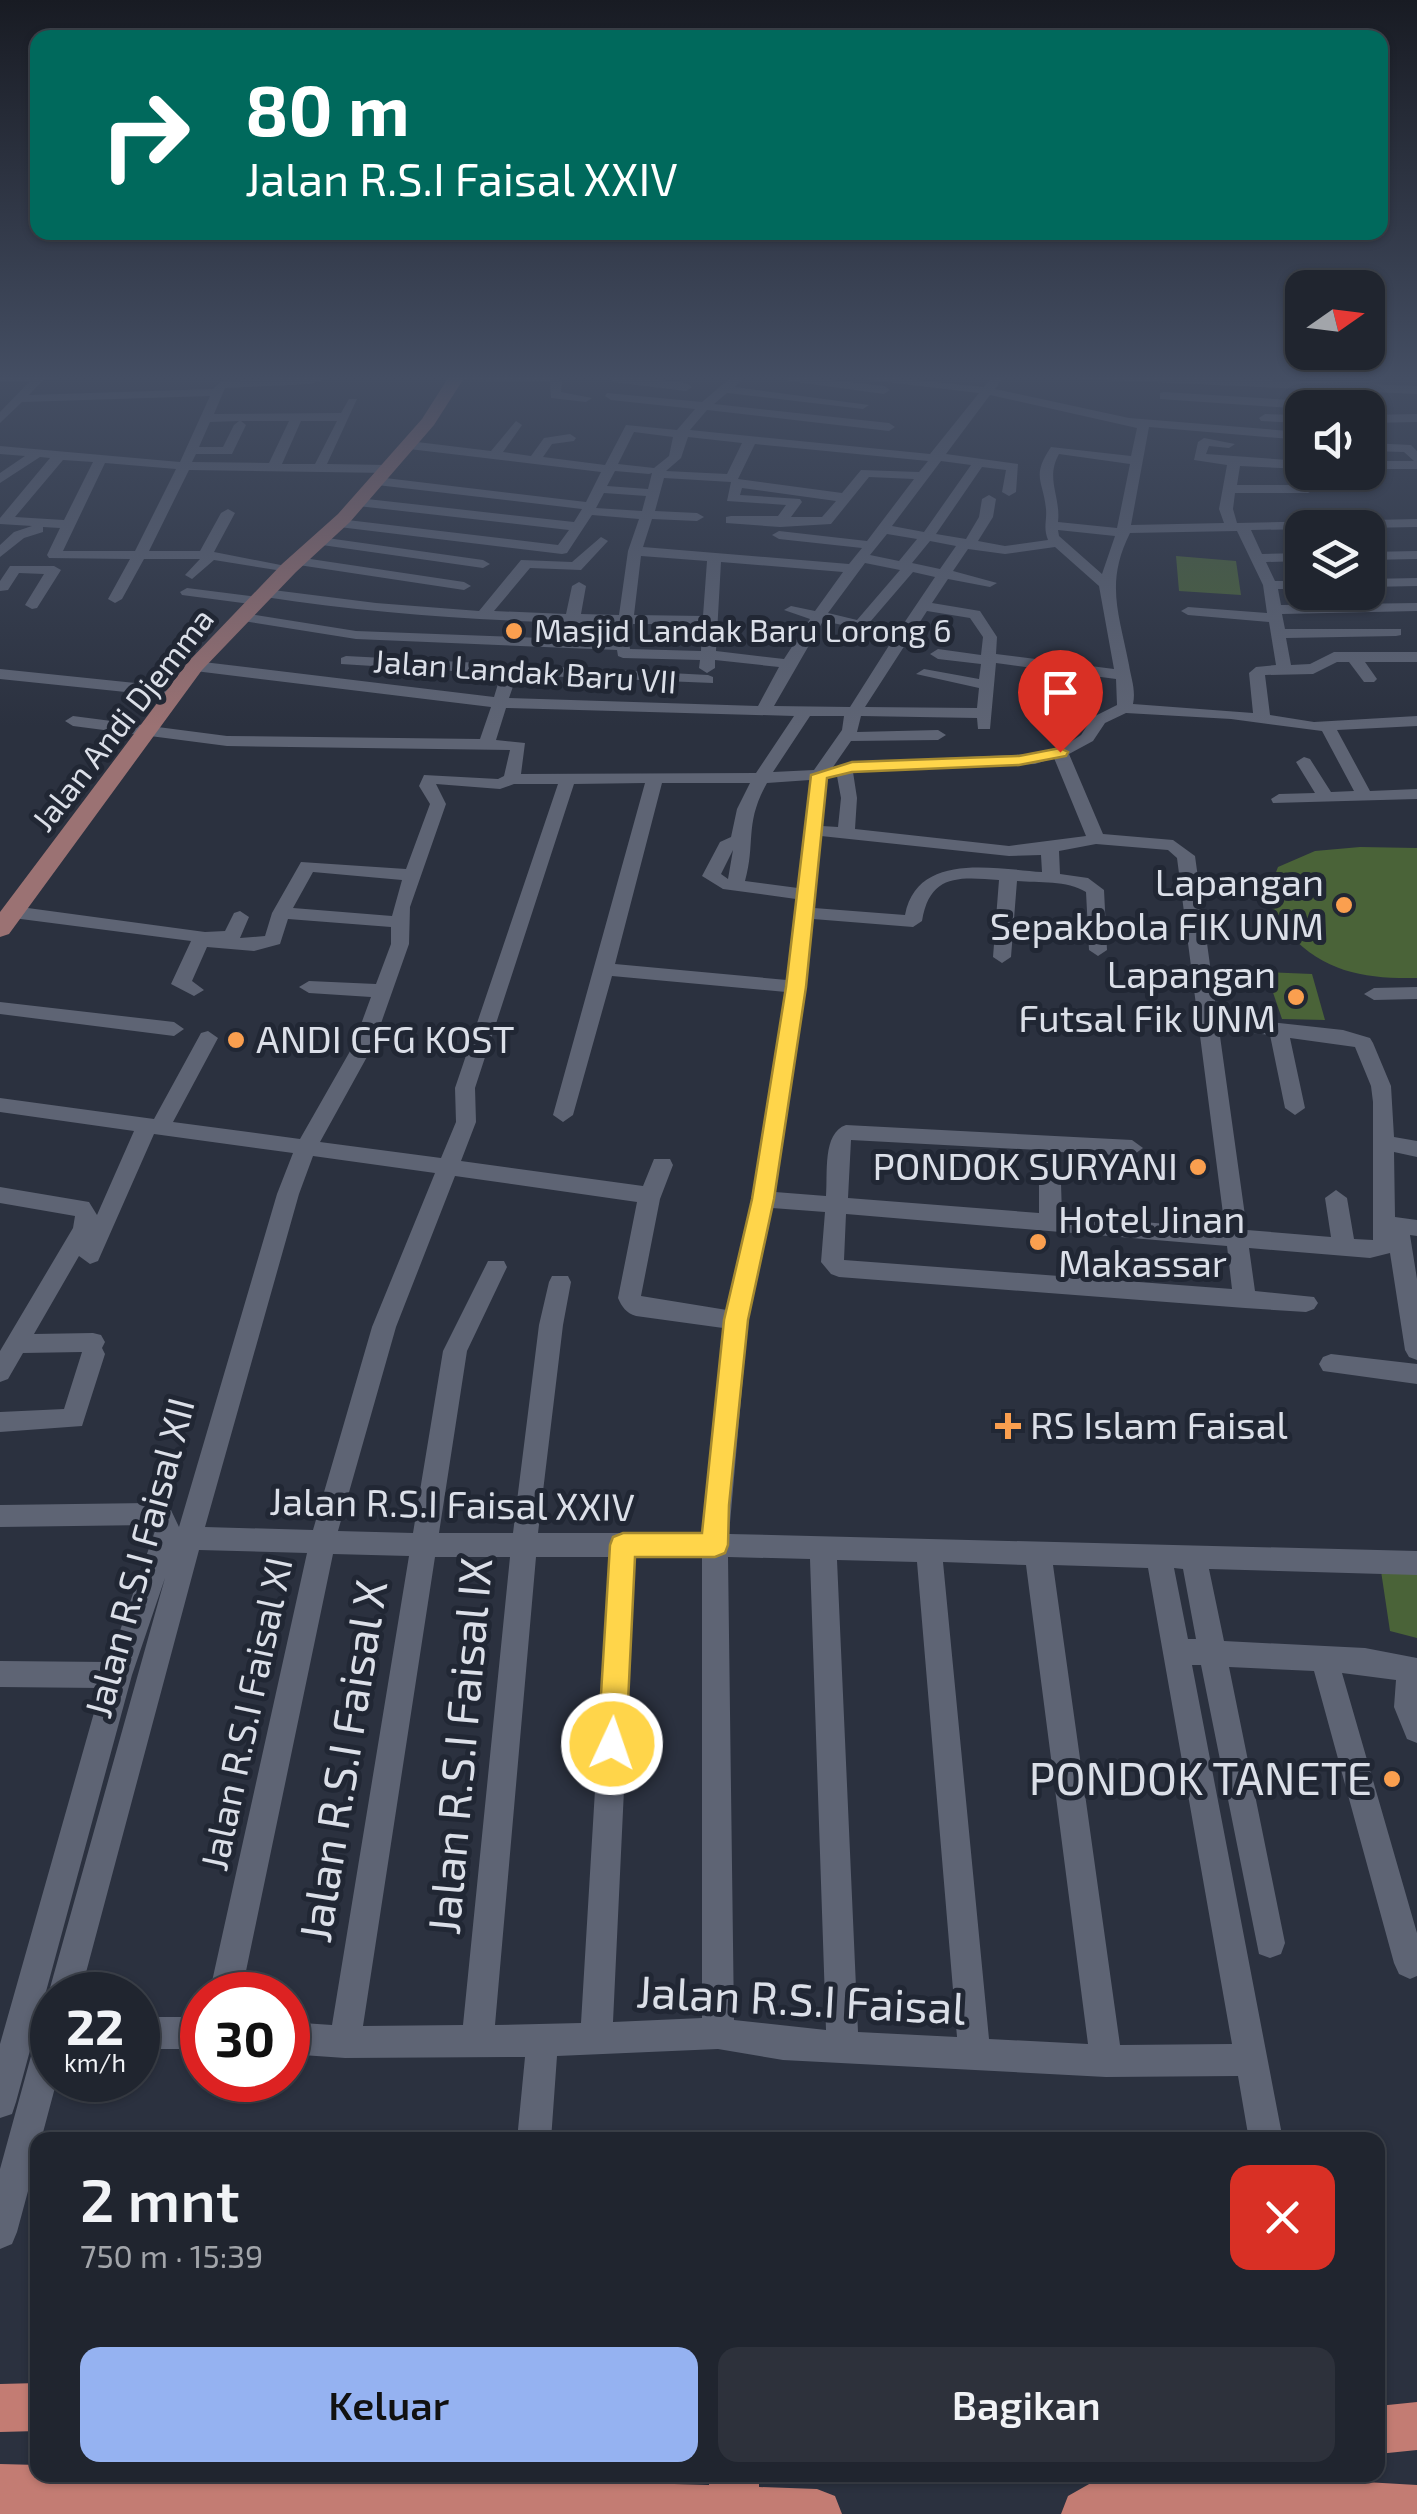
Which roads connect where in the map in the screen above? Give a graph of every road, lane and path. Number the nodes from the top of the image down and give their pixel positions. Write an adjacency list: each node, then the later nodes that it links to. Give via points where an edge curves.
1 (29, 492): 26 (street, via 5,521)
2 (83, 492): 26 (street)
3 (172, 492): 42 (street)
4 (367, 492): 17 (main road, Jalan Andi Djemma)
5 (491, 492): 18 (street)
6 (596, 492): 18 (street)
7 (644, 492): 14 (street)
8 (851, 492): 15 (street)
9 (911, 492): 31 (street)
10 (957, 492): 33 (street)
11 (1047, 492): 27 (street)
12 (1131, 492): 19 (street)
13 (1229, 492): 28 (street, via 1226,508)
14 (653, 493): 21 (street)
15 (846, 498): 30 (street, via 829,520); 30 (street, via 799,497)
16 (989, 499): 36 (street, via 988,512)
17 (358, 502): 25 (main road, Jalan Andi Djemma); 29 (street)
18 (589, 508): 21 (street); 29 (street)
19 (1128, 508): 28 (street); 32 (street)
20 (228, 513): 43 (street)
21 (647, 514): 22 (street); 40 (street)
22 (697, 517)
23 (732, 520): 30 (street)
24 (1417, 520): 28 (street)
25 (339, 523): 29 (street, via 564,549); 34 (main road, Jalan Andi Djemma)
26 (67, 525): 41 (street, via 25,532); 50 (street)
27 (1050, 525): 32 (street); 37 (street)
28 (1234, 525): 32 (street); 49 (street)
29 (578, 528)
30 (775, 529): 47 (street)
31 (883, 529): 33 (street); 47 (street)
32 (1123, 531): 38 (street)
33 (926, 536): 36 (street); 53 (street)
34 (320, 541): 51 (main road, Jalan Andi Djemma); 52 (street)
35 (601, 541): 78 (street, via 576,567 526,563)
36 (966, 544): 39 (street); 54 (street)
37 (1059, 544): 38 (street); 39 (street); 58 (street)
38 (1098, 549): 58 (street)
39 (1001, 550): 56 (street)
40 (635, 551): 45 (street); 80 (street)
41 (0, 553)
42 (138, 554): 43 (street); 50 (street); 66 (street)
43 (208, 555): 51 (street); 55 (street)
44 (1417, 555): 46 (street)
45 (714, 556): 47 (street); 81 (street)
46 (1385, 556)
47 (863, 557): 53 (street); 77 (street)
48 (1285, 557): 49 (street)
49 (1258, 558): 59 (street)
50 (52, 562): 61 (street, via 15,569); 68 (street, via 55,572)
51 (293, 564): 62 (street); 67 (main road, Jalan Andi Djemma)
52 (483, 564)
53 (906, 566): 54 (street); 83 (street)
54 (944, 574): 56 (street); 69 (street)
55 (192, 575)
56 (990, 583): 76 (street)
57 (1385, 584): 64 (street)
58 (1106, 585): 100 (street)
59 (1270, 585): 60 (street); 82 (street)
60 (1285, 585)
61 (4, 586)
62 (464, 586)
63 (579, 586): 79 (street)
64 (1415, 586)
65 (187, 592): 67 (street)
66 (115, 599)
67 (255, 604): 78 (street); 86 (street, via 356,634); 94 (main road, Jalan Andi Djemma)
68 (32, 605)
69 (925, 606): 76 (street); 85 (street)
70 (1385, 608): 71 (street)
71 (1417, 608)
72 (791, 610): 77 (street)
73 (1364, 610): 82 (street)
74 (1383, 610): 84 (street)
75 (1188, 611): 82 (street)
76 (975, 614): 91 (street, via 990,637)
77 (820, 616): 83 (street); 93 (street)
78 (482, 617): 79 (street)
79 (572, 620): 80 (street)
80 (625, 620): 81 (street); 86 (street)
81 (710, 620): 88 (street)
82 (1274, 620): 84 (street); 96 (street)
83 (862, 624): 85 (street)
84 (1396, 632): 89 (street)
85 (904, 634): 114 (street)
86 (624, 649): 88 (street); 98 (street)
87 (938, 654): 91 (street)
88 (707, 655): 93 (street); 102 (street)
89 (1413, 656): 90 (street)
90 (1354, 657): 96 (street, via 1328,658 1314,669); 101 (street)
91 (987, 659): 100 (street); 103 (street)
92 (346, 661): 95 (street)
93 (789, 664): 109 (street)
94 (195, 666): 104 (main road, Jalan Andi Djemma); 105 (street, Jalan Landak Baru VII)
95 (511, 668): 98 (street); 105 (street)
96 (1284, 668): 111 (street, via 1257,673)
97 (0, 674): 104 (street)
98 (622, 674): 102 (street)
99 (924, 674): 103 (street)
100 (1124, 674): 106 (street)
101 (1369, 678)
102 (708, 680): 107 (street)
103 (986, 685): 108 (street, via 984,719)
104 (174, 692): 116 (main road, Jalan Andi Djemma)
105 (502, 703): 107 (street, Jalan Landak Baru VII); 118 (street)
106 (1124, 708): 111 (street); 119 (street)
107 (706, 711): 109 (street, Jalan Landak Baru VII)
108 (936, 711): 114 (street); 117 (street)
109 (762, 712): 110 (street, Jalan Landak Baru VII)
110 (803, 714): 114 (street, Jalan Landak Baru VII); 124 (street)
111 (1262, 719): 115 (street)
112 (73, 720): 116 (street)
113 (1417, 721): 115 (street)
114 (853, 723): 117 (street); 122 (street); 123 (street)
115 (1327, 726): 129 (street)
116 (146, 732): 118 (street, via 254,742); 145 (main road, Jalan Andi Djemma)
117 (938, 736): 121 (street)
118 (487, 744): 125 (street, via 520,746)
119 (1060, 752): 121 (street); 136 (street)
120 (1304, 762): 131 (street)
121 (939, 763): 122 (street)
122 (852, 767): 123 (street); 135 (street)
123 (819, 775): 124 (street); 134 (street)
124 (762, 778): 126 (street); 142 (street, via 740,830 742,862 734,885)
125 (512, 779): 127 (street); 139 (street, Jalan R.S.I Faisal XII, via 500,784 432,770 427,786 438,807)
126 (654, 779): 127 (street); 150 (street)
127 (568, 782): 172 (street, Jalan R.S.I Faisal XI, via 465,1088 468,1115)
128 (1417, 785): 129 (street)
129 (1362, 791): 130 (street); 131 (street)
130 (1417, 794)
131 (1326, 797): 132 (street)
132 (1278, 800)
133 (976, 826): 137 (street)
134 (815, 830): 135 (street); 142 (street)
135 (846, 833): 137 (street)
136 (1096, 839): 138 (street); 158 (street, via 1183,850)
137 (975, 847): 138 (street)
138 (1050, 848): 141 (street)
139 (411, 875): 143 (street, via 307,866); 146 (street, Jalan R.S.I Faisal XII)
140 (1008, 875): 141 (street); 142 (street, via 947,873 922,893 913,921); 149 (street)
141 (1051, 878): 148 (street, via 1095,890)
142 (807, 904): 152 (street)
143 (282, 913): 146 (street); 147 (street, via 273,940 254,945)
144 (240, 917): 147 (street, via 231,938)
145 (6, 921): 147 (street)
146 (399, 922): 154 (street, Jalan R.S.I Faisal XII, via 400,944)
147 (199, 938): 153 (street, via 181,984)
148 (1098, 950)
149 (1002, 956)
150 (604, 969): 152 (street); 164 (street)
151 (309, 987): 154 (street)
152 (796, 987): 176 (street)
153 (194, 990)
154 (384, 991): 167 (street, Jalan R.S.I Faisal XII, via 354,1066)
155 (1417, 993): 156 (street)
156 (1374, 994)
157 (0, 1008): 159 (street)
158 (1206, 1021): 160 (street); 180 (street)
159 (174, 1029)
160 (1279, 1030): 163 (street); 170 (street, via 1363,1044 1380,1086)
161 (208, 1038): 165 (street)
162 (2, 1108): 165 (street)
163 (1295, 1108)
164 (563, 1115)
165 (153, 1127): 167 (street); 182 (street)
166 (1050, 1144): 168 (street); 177 (street, via 850,1130 841,1137); 178 (street)
167 (306, 1147): 172 (street); 195 (street, Jalan R.S.I Faisal XII)
168 (1132, 1148)
169 (1417, 1149): 170 (street)
170 (1389, 1150): 179 (street); 181 (street, via 1384,1246)
171 (662, 1165): 174 (street)
172 (448, 1168): 174 (street); 196 (street, Jalan R.S.I Faisal XI, via 384,1326)
173 (0, 1196): 188 (street, via 71,1205 86,1216)
174 (649, 1198): 187 (street, via 632,1303)
175 (1336, 1198): 181 (street)
176 (763, 1199): 177 (street); 187 (street)
177 (835, 1205): 178 (street); 185 (street, via 832,1262 839,1268)
178 (1051, 1220): 180 (street)
179 (1407, 1226): 189 (street, via 1400,1251)
180 (1239, 1237): 181 (street); 185 (street)
181 (1344, 1246)
182 (90, 1255)
183 (496, 1268): 197 (street, Jalan R.S.I Faisal X, via 455,1351)
184 (560, 1282): 200 (street, Jalan R.S.I Faisal IX)
185 (1245, 1298): 186 (street)
186 (1306, 1302)
187 (736, 1320): 199 (street)
188 (16, 1344): 191 (street); 193 (street, via 93,1348 73,1418)
189 (1417, 1350)
190 (1331, 1364): 192 (street)
191 (0, 1372)
192 (1417, 1374)
193 (0, 1422)
194 (0, 1516): 212 (street, via 148,1514 167,1522)
195 (188, 1538): 196 (street, Jalan R.S.I Faisal XXIV); 218 (street, Jalan R.S.I Faisal XII)
196 (322, 1543): 197 (street, Jalan R.S.I Faisal XXIV); 219 (street, Jalan R.S.I Faisal XI)
197 (422, 1545): 200 (street, Jalan R.S.I Faisal XXIV); 225 (street, Jalan R.S.I Faisal X)
198 (623, 1545): 199 (street, Jalan R.S.I Faisal XXIV); 200 (street, Jalan R.S.I Faisal XXIV); 221 (street)
199 (715, 1545): 201 (street); 220 (street)
200 (524, 1546): 223 (street, Jalan R.S.I Faisal IX)
201 (823, 1549): 202 (street); 226 (street)
202 (928, 1552): 203 (street); 227 (street)
203 (1038, 1554): 204 (street); 229 (street)
204 (1159, 1557): 205 (street); 207 (street)
205 (1194, 1559): 206 (street); 208 (street)
206 (1417, 1563)
207 (1174, 1651): 208 (street); 214 (street)
208 (1210, 1653): 209 (street); 215 (street)
209 (1324, 1659): 210 (street); 217 (street)
210 (1413, 1670): 213 (street, via 1408,1707)
211 (0, 1674): 212 (street)
212 (118, 1675): 230 (street)
213 (1417, 1729)
214 (1202, 1804): 215 (street); 228 (street)
215 (1241, 1805): 216 (street)
216 (1270, 1943)
217 (1410, 1963)
218 (70, 1972)
219 (230, 1972)
220 (718, 2033): 221 (street, Jalan R.S.I Faisal); 226 (street, Jalan R.S.I Faisal)
221 (596, 2037): 224 (street, Jalan R.S.I Faisal)
222 (310, 2040): 225 (street, Jalan R.S.I Faisal)
223 (478, 2041): 224 (street, Jalan R.S.I Faisal); 225 (street, Jalan R.S.I Faisal)
224 (542, 2041): 232 (street)
225 (344, 2042)
226 (843, 2047): 227 (street, Jalan R.S.I Faisal)
227 (974, 2053): 229 (street, Jalan R.S.I Faisal)
228 (1250, 2060): 229 (street, Jalan R.S.I Faisal); 233 (street)
229 (1106, 2061)
230 (0, 2102)
231 (35, 2102): 234 (street)
232 (535, 2132)
233 (1264, 2132)
234 (0, 2232)
235 (0, 2408): 236 (highway)
236 (30, 2408)
237 (1417, 2426): 238 (highway)
238 (1385, 2430)
239 (1385, 2432): 240 (highway)
240 (1417, 2434)
241 (0, 2490): 243 (highway)
242 (734, 2493): 243 (highway); 245 (highway)
243 (306, 2505)
244 (1417, 2510): 246 (highway, via 1122,2493)
245 (817, 2514)
246 (1086, 2514)

